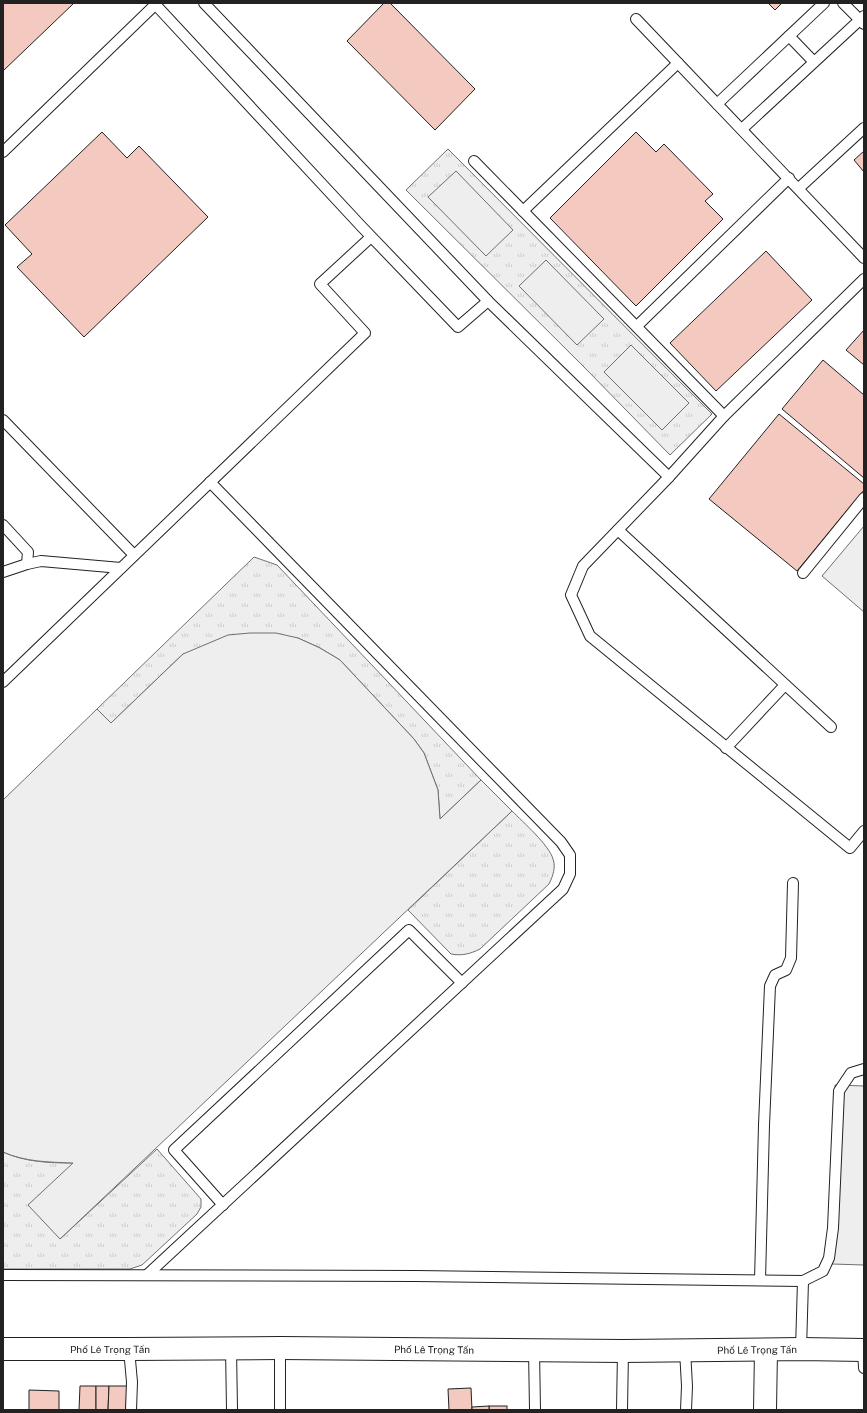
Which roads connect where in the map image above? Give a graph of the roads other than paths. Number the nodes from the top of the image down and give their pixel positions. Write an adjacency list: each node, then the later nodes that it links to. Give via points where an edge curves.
1 (204, 3): 21 (lane)
2 (824, 3): 7 (lane)
3 (843, 3): 6 (lane)
4 (156, 4): 13 (lane); 18 (lane)
5 (636, 19): 8 (lane)
6 (863, 20): 9 (lane)
7 (789, 36): 9 (lane); 10 (lane)
8 (678, 62): 10 (lane); 17 (lane)
9 (814, 62): 12 (lane)
10 (717, 104): 12 (lane)
11 (864, 128): 16 (lane)
12 (742, 129): 15 (lane)
13 (5, 146)
14 (474, 161): 17 (lane)
15 (789, 178): 16 (lane); 22 (lane)
16 (799, 188): 19 (lane)
17 (523, 210): 22 (lane)
18 (371, 237): 21 (lane, via 458,327); 26 (lane, via 320,284 365,333)
19 (864, 258)
20 (864, 279): 23 (lane)
21 (488, 301): 25 (lane)
22 (637, 326): 23 (lane)
23 (724, 416): 25 (lane)
24 (3, 420): 30 (lane)
25 (669, 477): 29 (lane)
26 (210, 482): 30 (lane); 41 (lane, via 561,842 570,856 570,874 563,889)
27 (864, 498): 34 (lane)
28 (3, 525): 31 (lane, via 28,552)
29 (618, 530): 36 (lane); 38 (lane, via 583,566 571,595 590,636)
30 (134, 555): 32 (lane)
31 (27, 564): 32 (lane, via 41,561); 33 (lane)
32 (121, 568): 35 (lane)
33 (3, 572)
34 (803, 573)
35 (3, 682)
36 (785, 684): 37 (lane); 38 (lane)
37 (831, 728)
38 (726, 748): 39 (lane, via 850,848)
39 (864, 831)
40 (793, 883): 46 (lane, via 791,958 786,970 775,975 770,986)
41 (462, 982): 43 (lane); 43 (lane, via 409,930 174,1150)
42 (864, 1069): 47 (lane, via 851,1073 839,1091 833,1228 829,1258 823,1271)
43 (223, 1205): 45 (lane)
44 (3, 1275): 45 (lane)
45 (147, 1275): 46 (lane)
46 (760, 1280): 47 (lane)
47 (803, 1281): 52 (lane)
48 (231, 1348): 49 (main road, Phố Lê Trọng Tấn); 51 (main road, Phố Lê Trọng Tấn); 59 (lane)
49 (280, 1348): 53 (main road, Phố Lê Trọng Tấn); 60 (lane)
50 (3, 1349): 51 (main road, Phố Lê Trọng Tấn)
51 (129, 1349): 58 (lane)
52 (801, 1349): 55 (main road, Phố Lê Trọng Tấn); 57 (main road, Phố Lê Trọng Tấn)
53 (534, 1350): 56 (main road, Phố Lê Trọng Tấn); 61 (lane)
54 (685, 1350): 55 (main road, Phố Lê Trọng Tấn); 56 (main road, Phố Lê Trọng Tấn); 63 (lane)
55 (766, 1350): 64 (main road)
56 (623, 1351): 62 (lane)
57 (864, 1356)
58 (131, 1410)
59 (232, 1410)
60 (280, 1410)
61 (535, 1410)
62 (622, 1410)
63 (686, 1410)
64 (765, 1410)

